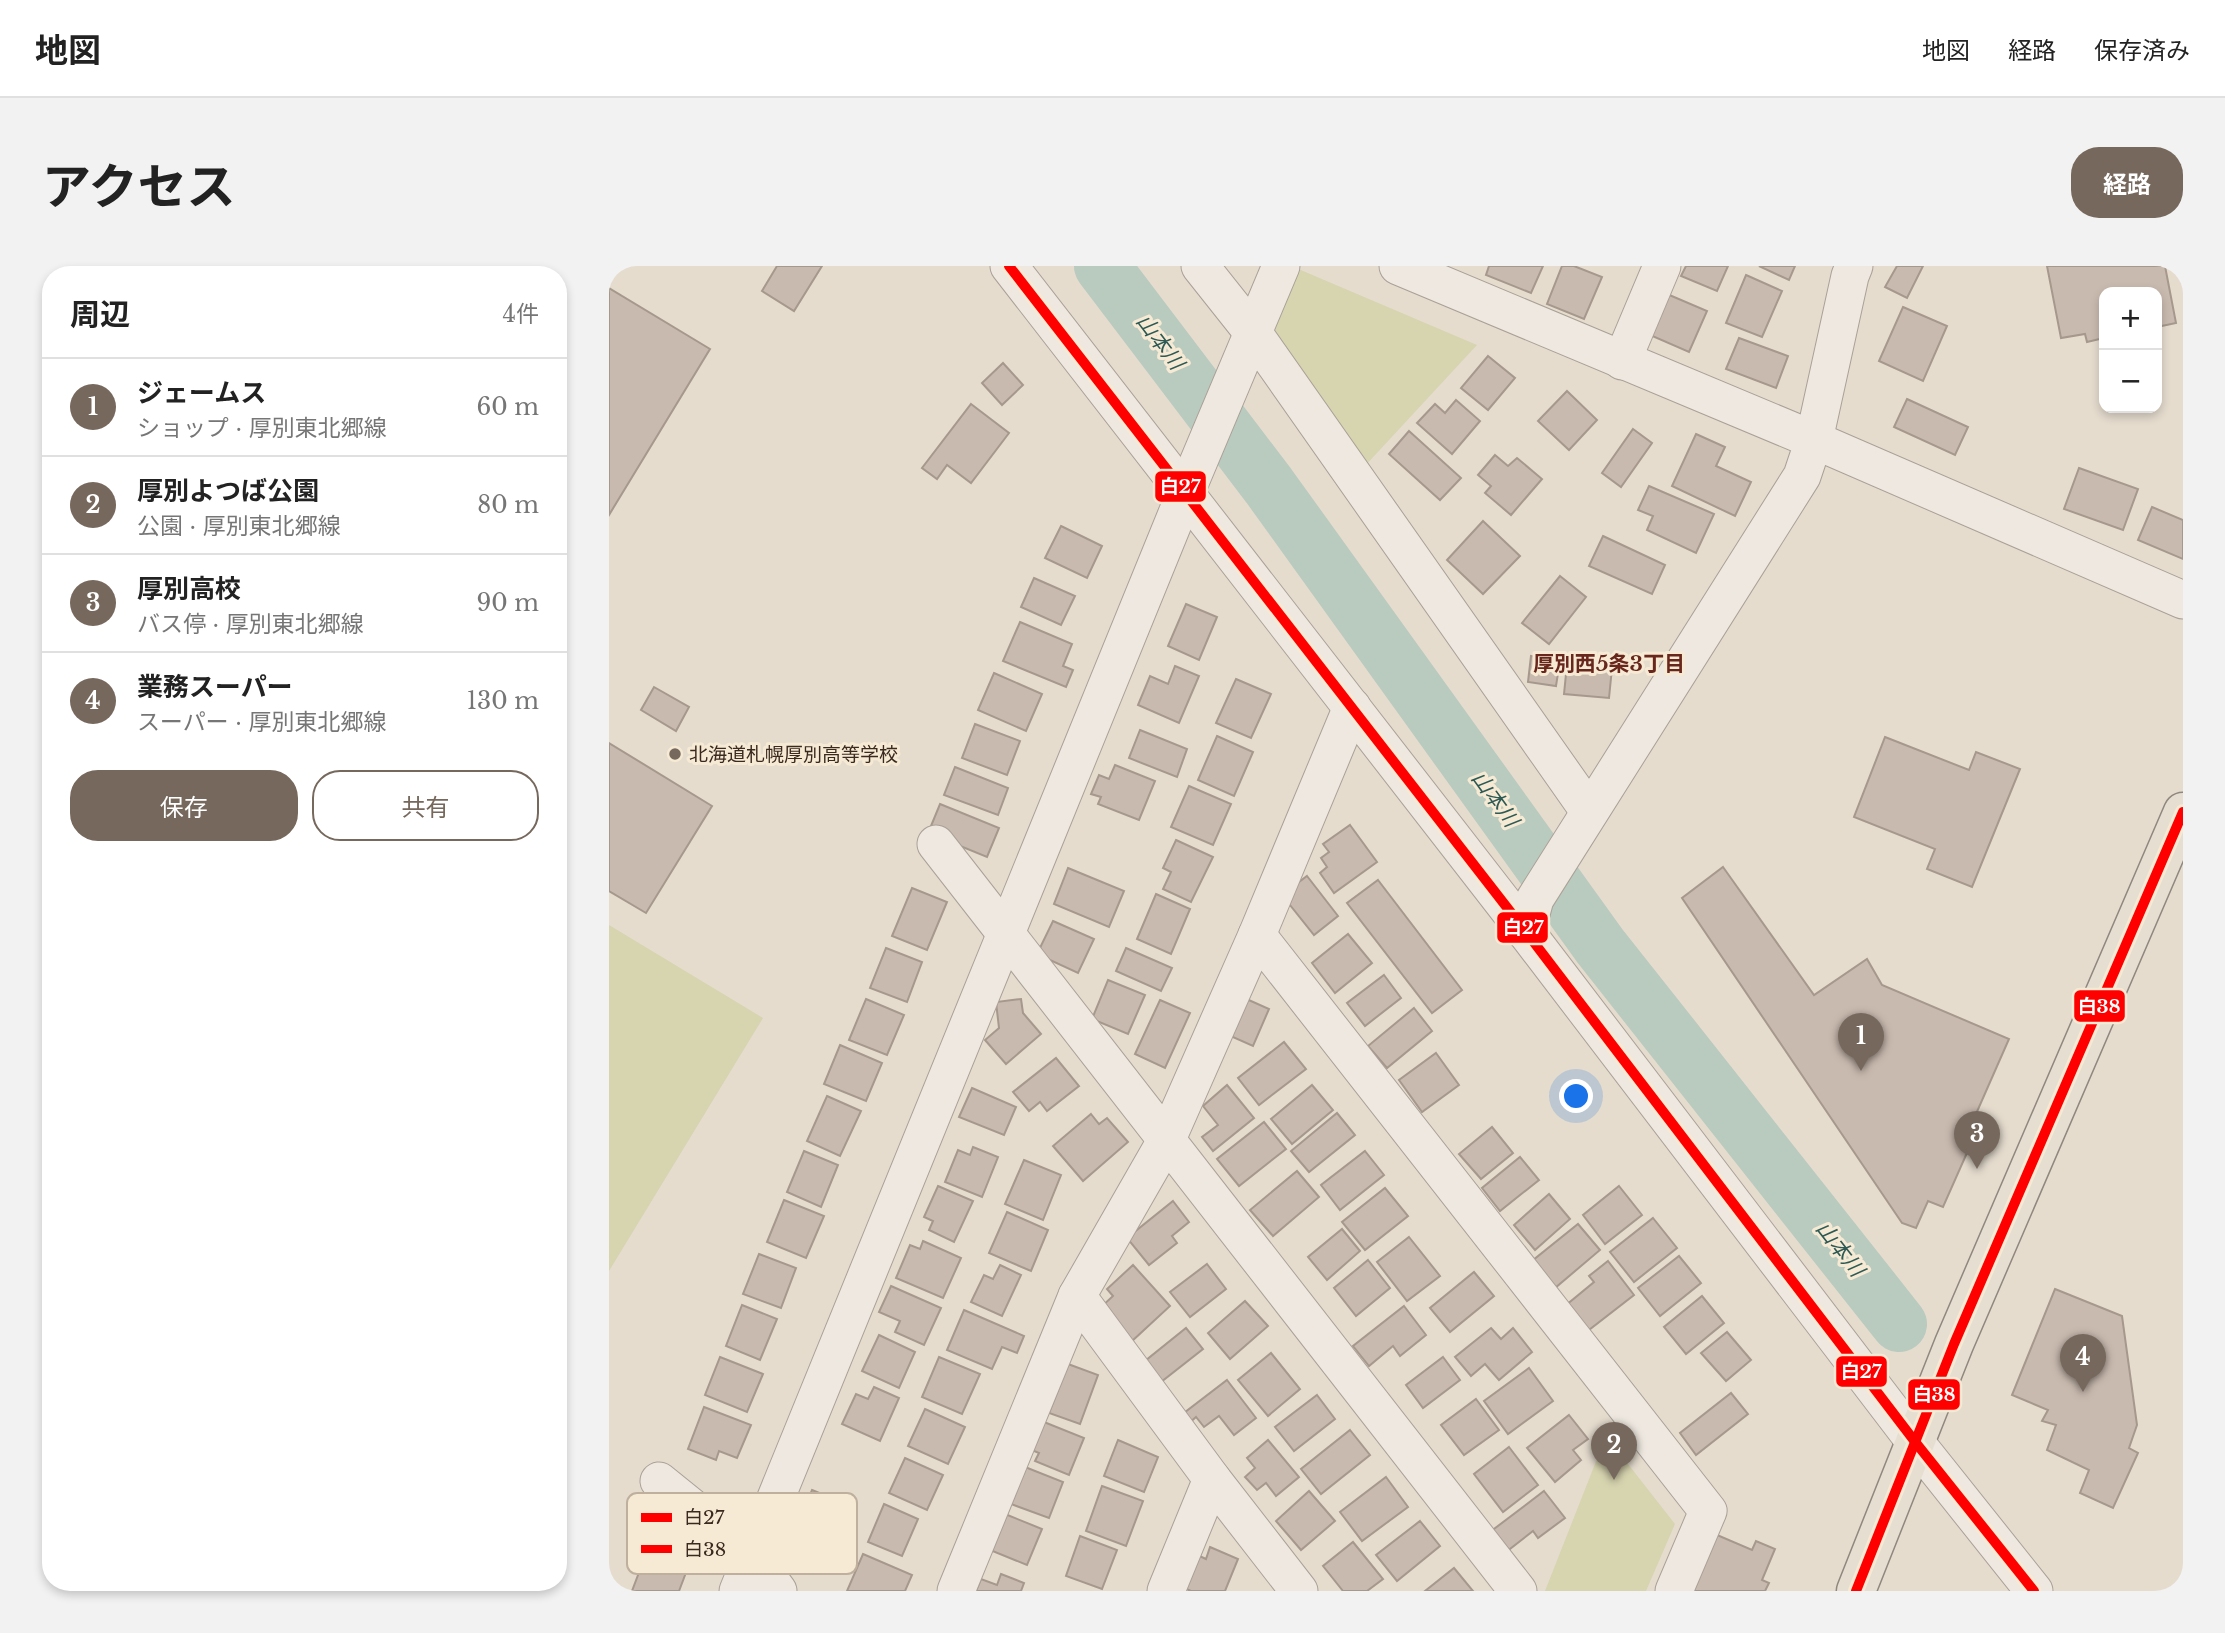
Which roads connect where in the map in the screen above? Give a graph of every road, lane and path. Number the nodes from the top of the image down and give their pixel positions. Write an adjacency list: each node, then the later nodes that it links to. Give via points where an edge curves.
1 (1009, 266): 11 (street)
2 (1200, 266): 8 (street)
3 (1281, 266): 8 (street)
4 (1398, 266): 7 (street)
5 (1662, 266): 9 (street)
6 (1854, 266): 10 (street)
7 (1466, 279): 9 (street)
8 (1249, 344): 11 (street); 14 (street)
9 (1622, 361): 10 (street)
10 (1814, 440): 12 (street); 14 (street, via 1802,476)
11 (1185, 494): 13 (street); 18 (street)
12 (2183, 600)
13 (1352, 708): 17 (street); 19 (street)
14 (1589, 811): 17 (street)
15 (2183, 811): 22 (main road, via 1954,1344)
16 (936, 844): 18 (street)
17 (1531, 915): 22 (street)
18 (1006, 933): 20 (street); 26 (street)
19 (1257, 935): 20 (street); 35 (street, via 1708,1511)
20 (1167, 1139): 21 (street); 34 (street)
21 (1077, 1296): 23 (street); 31 (street)
22 (1916, 1443): 36 (main road); 37 (street)
23 (1212, 1479): 32 (street); 33 (street)
24 (659, 1481): 25 (street)
25 (674, 1493)
26 (778, 1493)
27 (745, 1574): 29 (street)
28 (765, 1574): 30 (street)
29 (738, 1591)
30 (778, 1591)
31 (956, 1591)
32 (1166, 1591)
33 (1299, 1591)
34 (1518, 1591)
35 (1674, 1591)
36 (1856, 1591)
37 (2034, 1591)

